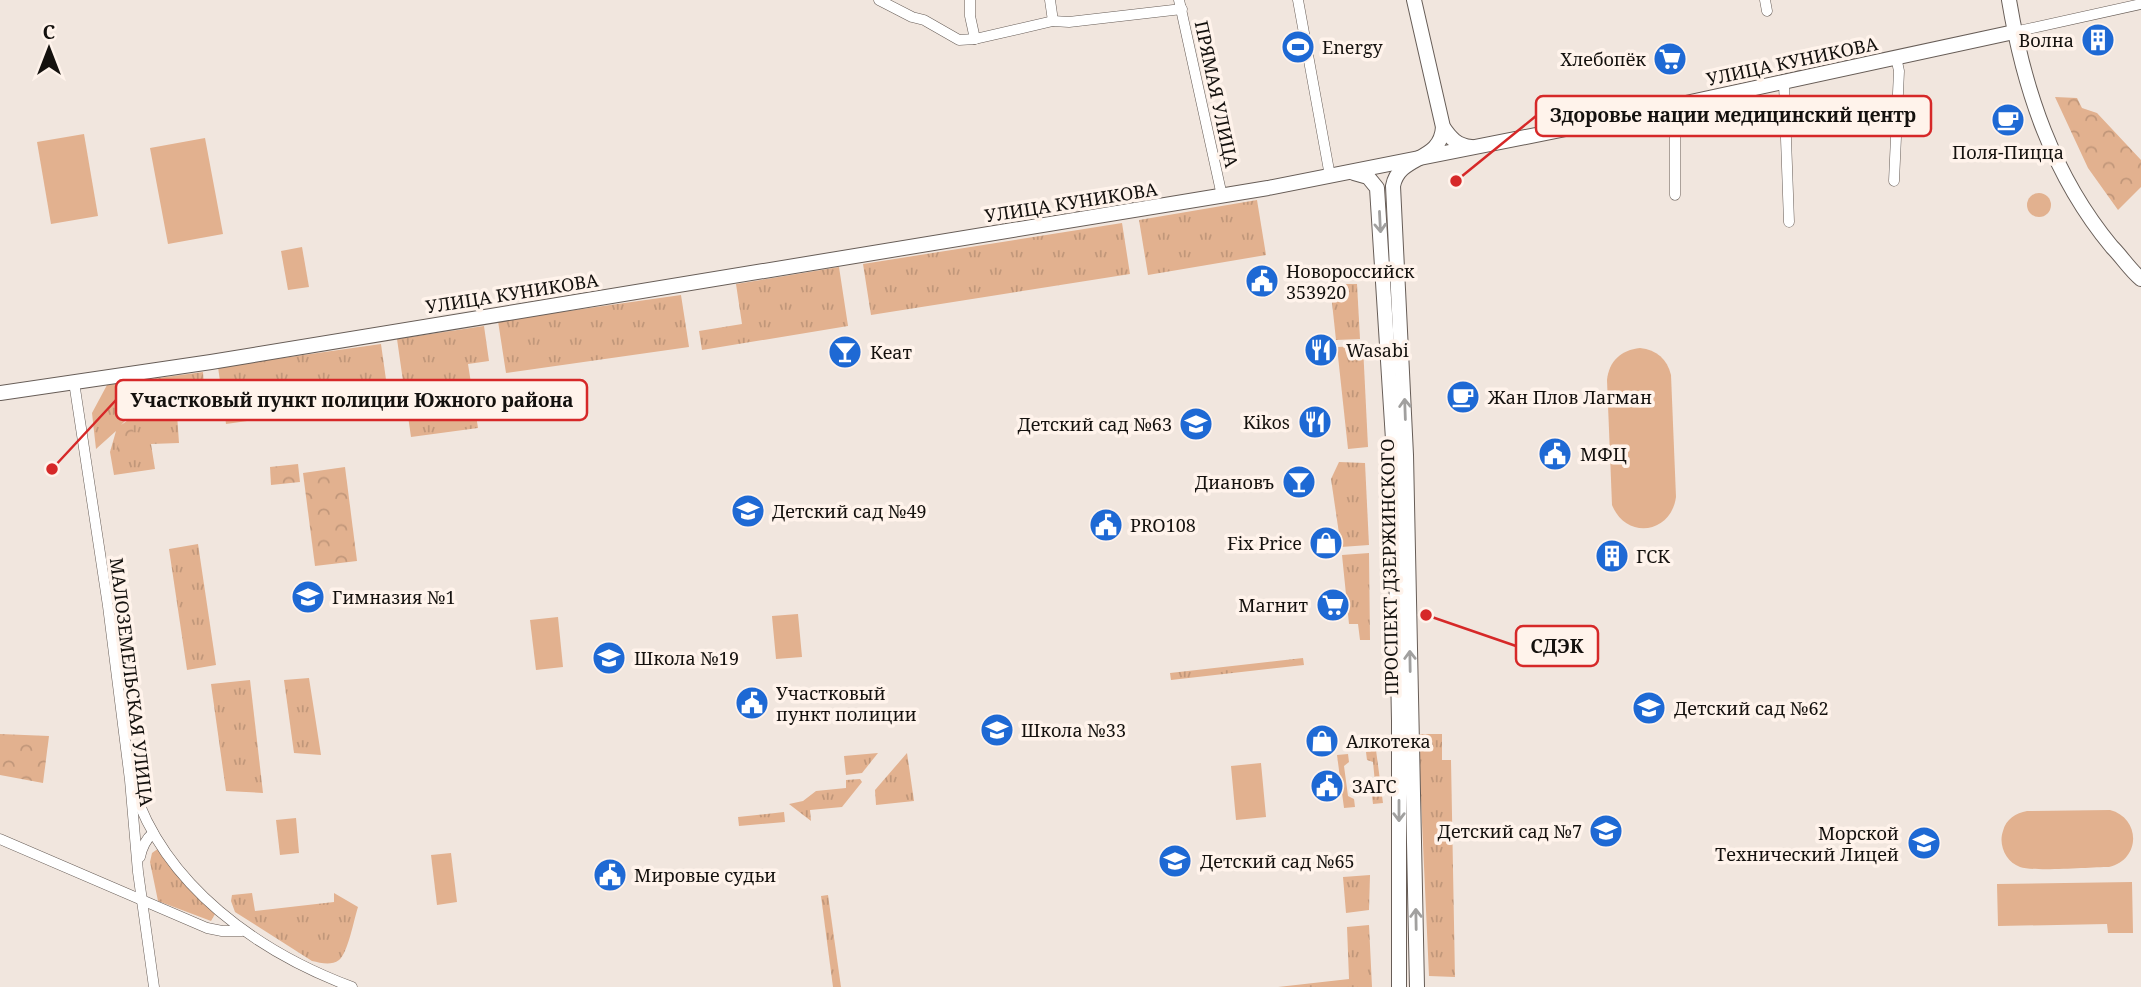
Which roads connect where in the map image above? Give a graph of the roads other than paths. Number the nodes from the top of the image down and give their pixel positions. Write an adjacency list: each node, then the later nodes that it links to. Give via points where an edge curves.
1 (879, 0): 11 (street, via 960,40)
2 (970, 0): 11 (street)
3 (1050, 0): 9 (street)
4 (1298, 0): 20 (street)
5 (1415, 0): 15 (street)
6 (2009, 0): 10 (street)
7 (2141, 4): 10 (street, УЛИЦА КУНИКОВА)
8 (1181, 5): 9 (street); 25 (street, ПРЯМАЯ УЛИЦА)
9 (1053, 21): 11 (street)
10 (2014, 32): 12 (street, УЛИЦА КУНИКОВА); 27 (street, via 2049,146 2101,234)
11 (975, 39)
12 (1896, 57): 13 (street, УЛИЦА КУНИКОВА); 21 (street)
13 (1784, 83): 14 (street, УЛИЦА КУНИКОВА); 26 (street)
14 (1673, 106): 16 (street, УЛИЦА КУНИКОВА); 24 (street)
15 (1443, 127): 16 (street, via 1451,140); 17 (street, via 1436,148)
16 (1472, 147): 17 (street, УЛИЦА КУНИКОВА)
17 (1418, 158): 18 (street, УЛИЦА КУНИКОВА); 22 (street, via 1399,173)
18 (1383, 167): 19 (street, УЛИЦА КУНИКОВА); 22 (street); 23 (street)
19 (1349, 172): 20 (street, УЛИЦА КУНИКОВА); 23 (street, via 1368,177)
20 (1330, 176): 25 (street, УЛИЦА КУНИКОВА)
21 (1894, 181)
22 (1393, 186): 30 (street, ПРОСПЕКТ ДЗЕРЖИНСКОГО, one-way to 22)
23 (1377, 188): 30 (street, ПРОСПЕКТ ДЗЕРЖИНСКОГО, one-way to 30)
24 (1675, 195)
25 (1222, 196): 28 (street, УЛИЦА КУНИКОВА)
26 (1788, 222)
27 (2141, 279)
28 (74, 382): 29 (street, УЛИЦА КУНИКОВА); 31 (street, МАЛОЗЕМЕЛЬСКАЯ УЛИЦА)
29 (0, 393)
30 (1400, 455): 39 (street, ПРОСПЕКТ ДЗЕРЖИНСКОГО, one-way to 39); 40 (street, ПРОСПЕКТ ДЗЕРЖИНСКОГО, one-way to 30)
31 (130, 780): 32 (street); 34 (street, МАЛОЗЕМЕЛЬСКАЯ УЛИЦА)
32 (153, 834): 34 (street, via 141,849); 36 (street, via 192,885)
33 (0, 839): 35 (street)
34 (138, 872): 35 (street, МАЛОЗЕМЕЛЬСКАЯ УЛИЦА)
35 (142, 900): 36 (street, via 207,928); 37 (street, МАЛОЗЕМЕЛЬСКАЯ УЛИЦА)
36 (242, 930): 38 (street, via 318,974)
37 (153, 987)
38 (352, 987)
39 (1399, 987)
40 (1417, 987)

